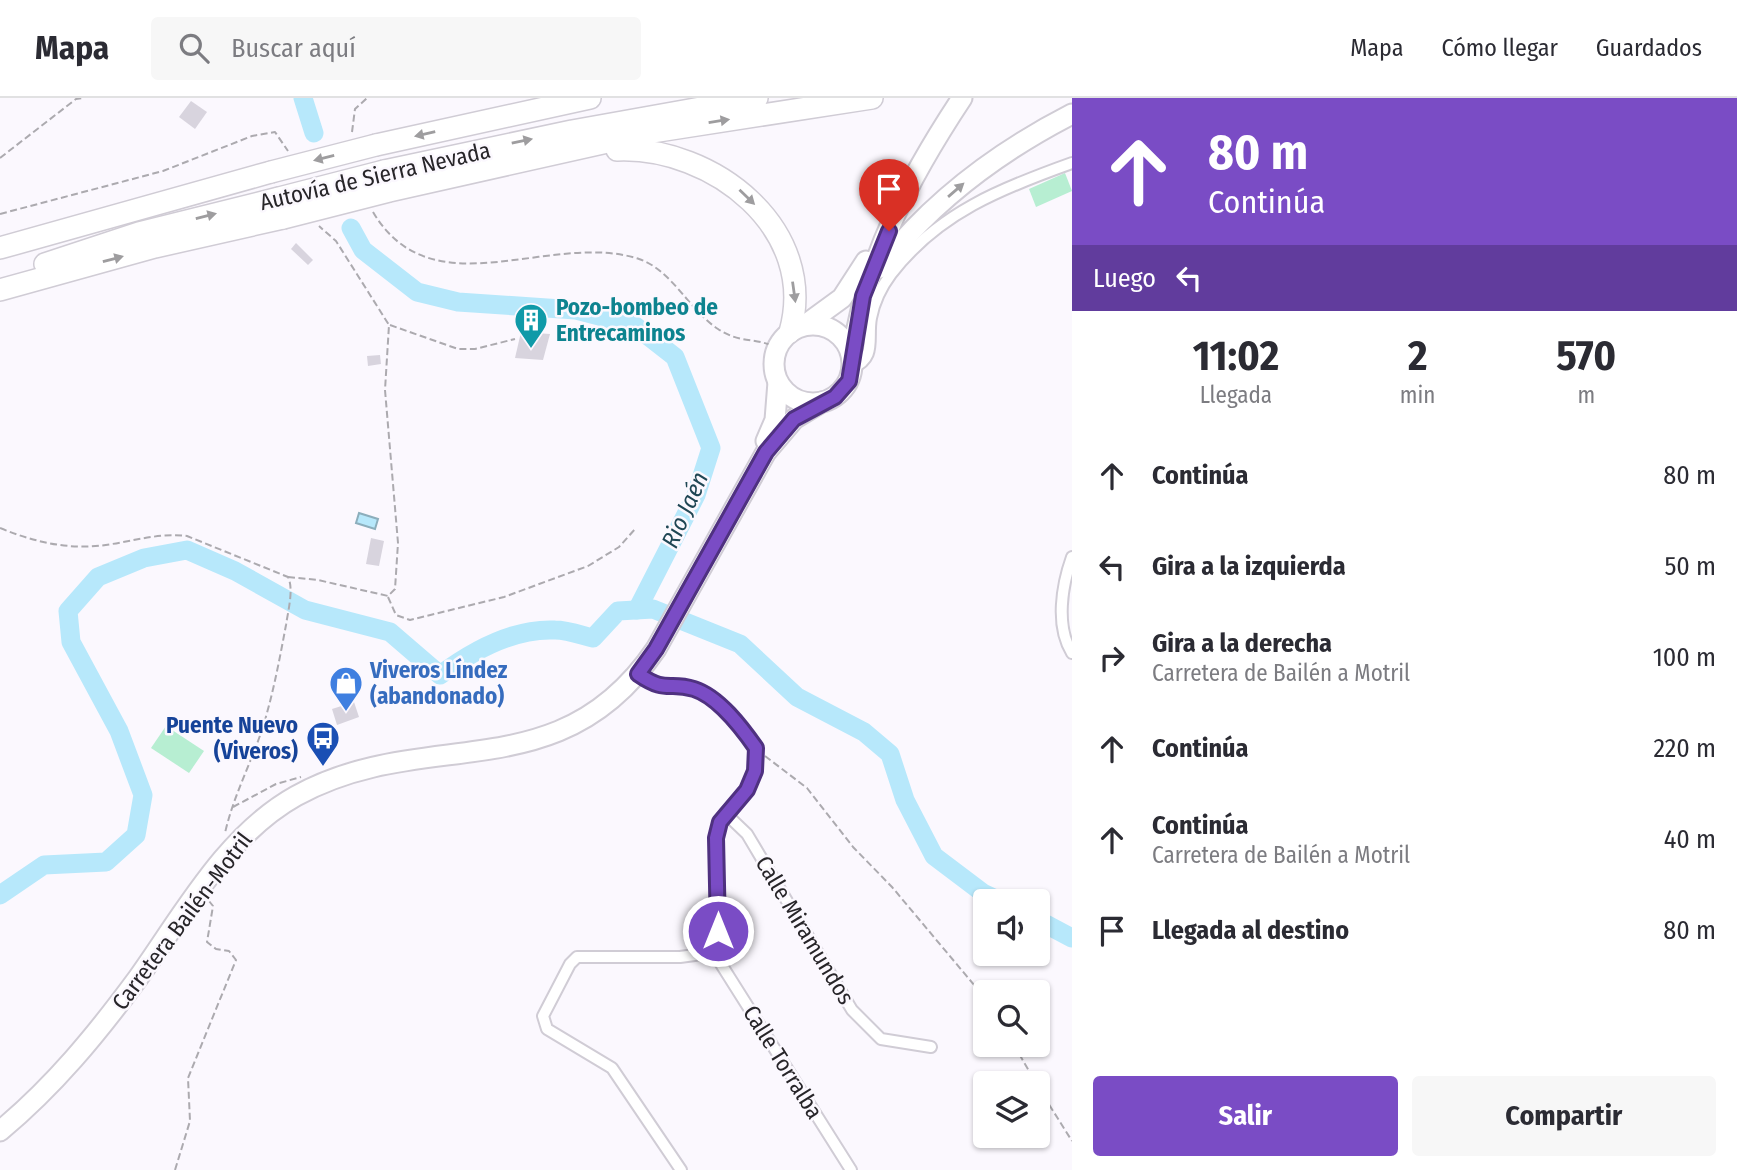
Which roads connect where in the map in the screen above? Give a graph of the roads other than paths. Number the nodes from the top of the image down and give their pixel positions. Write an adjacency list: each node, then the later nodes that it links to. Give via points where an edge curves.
1 (560, 98): 6 (highway)
2 (590, 98): 6 (highway, Autovía de Sierra Nevada)
3 (757, 98): 10 (highway, Autovía de Sierra Nevada, one-way to 3, via 572,131)
4 (873, 98): 8 (highway, one-way to 4, via 652,132)
5 (962, 98): 12 (highway)
6 (515, 114): 13 (highway, Autovía de Sierra Nevada, one-way to 13, bridge, via 271,172)
7 (1072, 114): 16 (highway, one-way to 7, via 893,252 971,177 1018,143)
8 (549, 155): 10 (highway); 17 (highway, one-way to 17, via 655,150 699,164 729,182 761,212 784,253 796,298)
9 (1072, 163): 18 (street, via 975,201 925,236 881,289 870,319 866,361)
10 (386, 181): 11 (highway, bridge)
11 (281, 208): 14 (highway, Autovía de Sierra Nevada, one-way to 11, via 139,233); 15 (highway, one-way to 11)
12 (892, 219): 16 (highway); 17 (highway, via 842,298)
13 (0, 248)
14 (0, 278)
15 (0, 290)
16 (863, 296): 18 (highway)
17 (791, 335): 18 (highway, via 832,329 847,344); 19 (highway, via 774,365)
18 (852, 362): 20 (highway, via 845,387)
19 (778, 382): 20 (highway, via 792,398); 21 (highway, via 775,420)
20 (822, 402): 21 (highway, via 782,429)
21 (750, 477): 24 (highway, Carretera Bailén-Motril)
22 (1072, 557): 23 (street, via 1063,594 1062,632)
23 (1072, 653)
24 (638, 674): 25 (street, via 663,688 693,689 710,697 756,748 755,771 747,790); 28 (highway, Carretera Bailén-Motril, via 606,707 550,736 381,765 322,782 263,817 200,891 69,1067)
25 (725, 813): 26 (street, Calle Torralba, via 716,838); 27 (street, Calle Miramundos, via 747,834 852,1010 881,1038)
26 (717, 952): 29 (street, via 680,957 578,957 542,1016 547,1029 612,1068); 30 (street, Calle Torralba)
27 (931, 1047)
28 (0, 1131)
29 (681, 1170)
30 (851, 1170)

